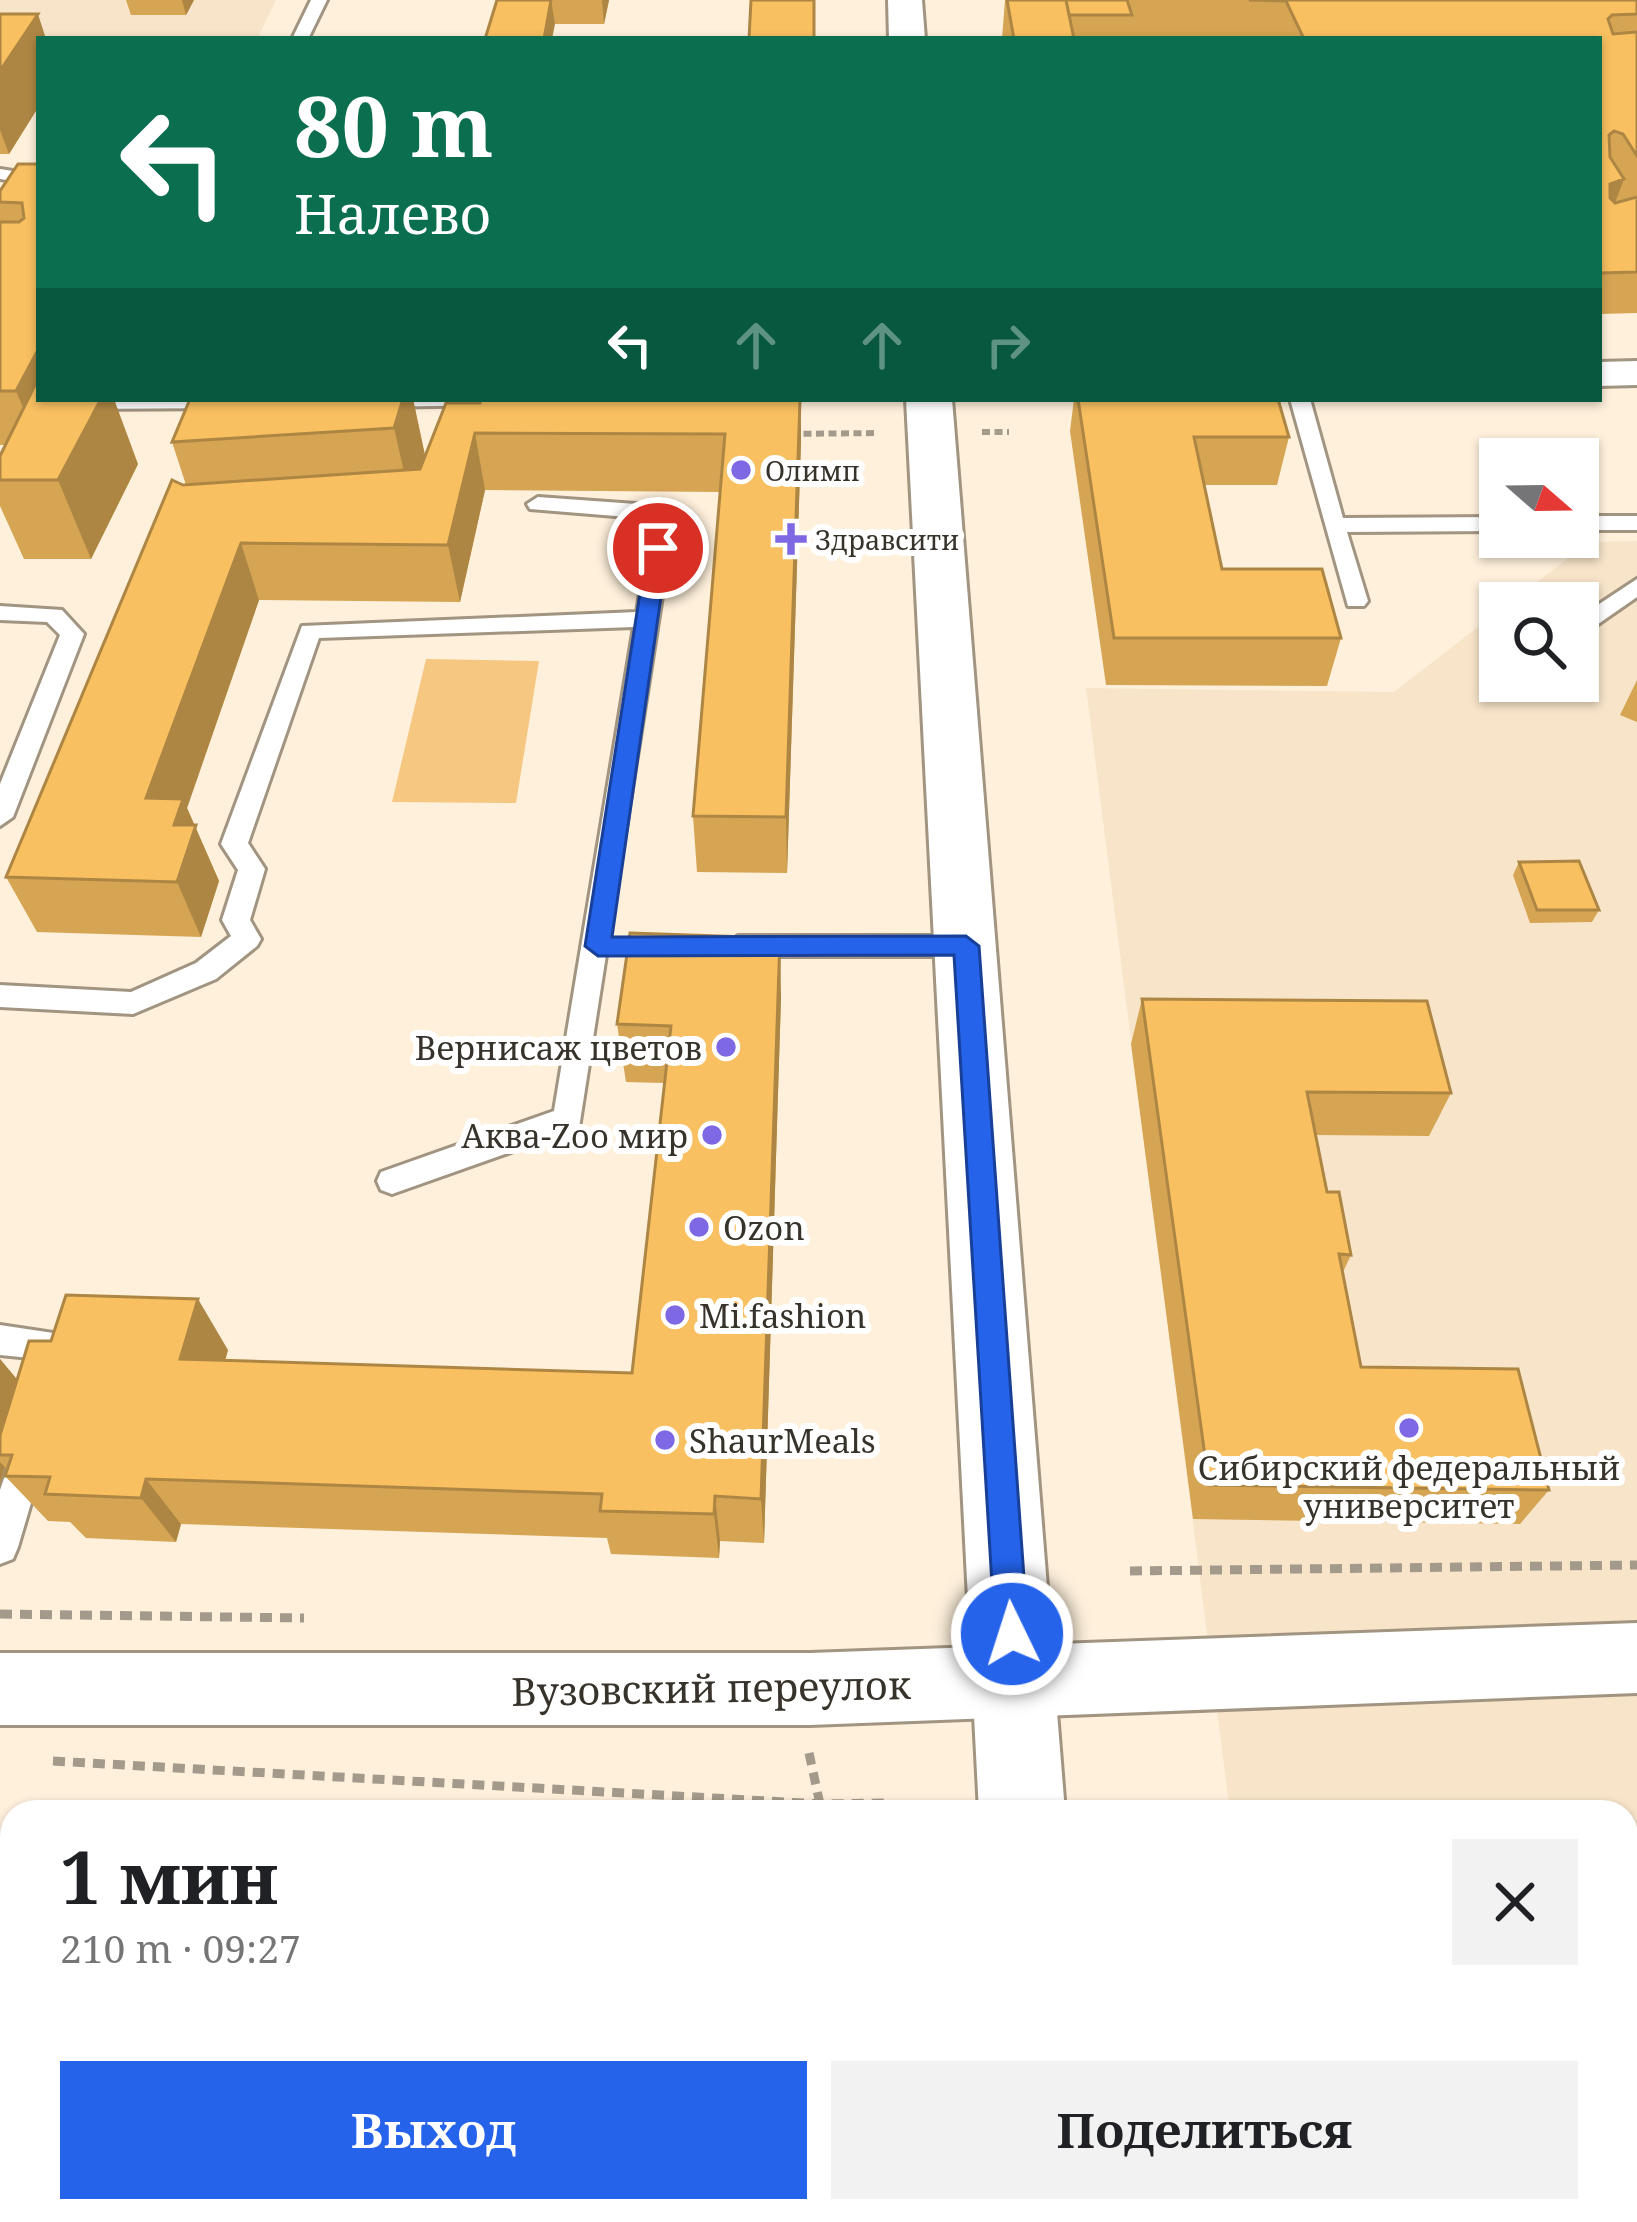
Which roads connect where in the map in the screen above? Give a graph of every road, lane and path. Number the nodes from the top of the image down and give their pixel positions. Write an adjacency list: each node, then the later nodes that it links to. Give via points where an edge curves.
1 (319, 0): 3 (lane)
2 (905, 0): 4 (street)
3 (301, 36)
4 (908, 36)
5 (3, 177): 6 (lane)
6 (36, 180)
7 (1637, 373): 8 (street)
8 (1602, 374)
9 (242, 402): 11 (lane)
10 (1301, 402): 20 (lane)
11 (79, 407)
12 (904, 416): 15 (path); 28 (street)
13 (982, 432): 14 (path)
14 (1009, 432)
15 (829, 434)
16 (538, 504): 25 (lane, via 664,513)
17 (1599, 523): 18 (lane)
18 (1637, 523)
19 (1479, 524): 20 (lane)
20 (1334, 525): 22 (lane)
21 (1637, 586): 24 (lane)
22 (1356, 601)
23 (0, 613): 26 (lane, via 54,614 72,634)
24 (1599, 614)
25 (645, 619): 29 (lane, via 310,631 234,844 252,869 236,920 247,939 206,971 133,1003); 30 (lane, via 609,946 568,1119)
26 (0, 817)
27 (715, 946): 28 (lane)
28 (966, 946): 36 (street)
29 (0, 996)
30 (392, 1181)
31 (0, 1340): 32 (lane, via 62,1342)
32 (0, 1547)
33 (1637, 1565): 34 (path)
34 (1130, 1571)
35 (1637, 1658): 36 (street, Вузовский переулок)
36 (1015, 1679): 37 (street, Вузовский переулок, via 810,1689); 42 (street)
37 (0, 1689)
38 (809, 1753): 41 (path)
39 (52, 1761): 40 (path)
40 (749, 1800)
41 (819, 1800)
42 (1021, 1800)

